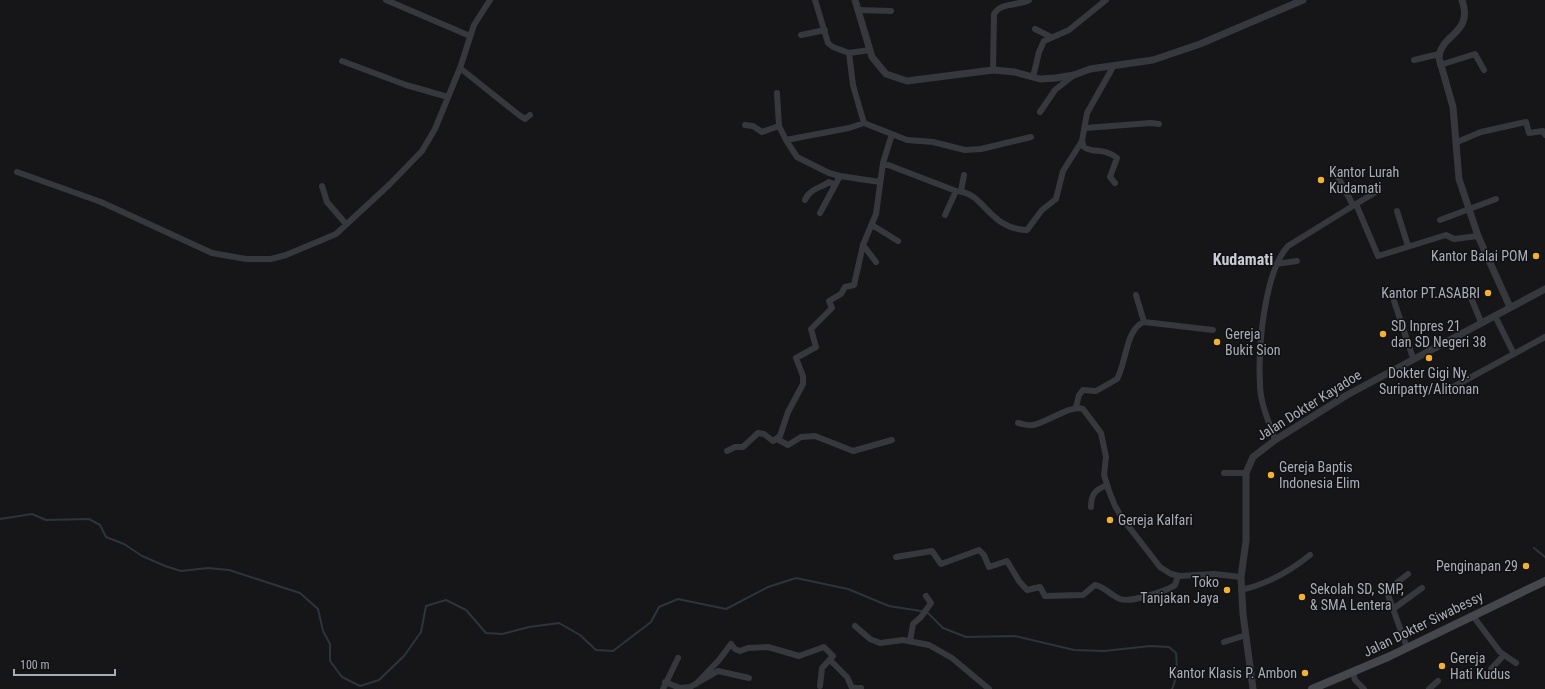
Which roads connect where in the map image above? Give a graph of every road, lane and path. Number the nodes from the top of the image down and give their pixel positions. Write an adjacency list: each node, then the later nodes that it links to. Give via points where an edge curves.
1 (386, 0): 14 (street)
2 (490, 0): 14 (street)
3 (816, 0): 12 (street)
4 (855, 0): 9 (street)
5 (1029, 0): 24 (street, via 1017,5 1003,6 994,14)
6 (1106, 0): 15 (street, via 1069,30)
7 (1303, 0): 22 (street, via 1172,54)
8 (1462, 0): 18 (street, via 1465,11 1463,23)
9 (858, 10): 10 (street); 16 (street)
10 (891, 11)
11 (1035, 29): 15 (street)
12 (824, 30): 13 (street); 17 (street, via 832,47)
13 (801, 35)
14 (470, 36): 23 (street)
15 (1051, 37): 27 (street, via 1042,45)
16 (870, 50): 17 (street); 24 (street, via 882,71 901,80 925,80)
17 (850, 53): 32 (street, via 853,85)
18 (1439, 54): 19 (street); 21 (street)
19 (1414, 60)
20 (342, 61): 29 (street, via 406,85)
21 (1440, 65): 25 (street, via 1475,54); 42 (street, via 1452,107)
22 (1113, 67): 26 (street, via 1090,69); 36 (street, via 1087,113)
23 (460, 68): 29 (street); 31 (street, via 519,115 526,119)
24 (993, 70): 27 (street)
25 (1484, 70)
26 (1074, 75): 27 (street, via 1040,79); 30 (street, via 1055,90)
27 (1033, 77)
28 (777, 93): 35 (street)
29 (448, 97): 62 (street, via 435,129 422,151)
30 (1040, 112)
31 (530, 114)
32 (864, 123): 37 (street); 40 (street)
33 (1159, 124): 36 (street)
34 (745, 125): 35 (street, via 753,126 762,132)
35 (779, 126): 40 (street)
36 (1085, 128): 41 (street)
37 (892, 134): 39 (street, via 907,140 933,142 965,150 981,149); 43 (street)
38 (1545, 135): 42 (street, via 1543,131 1529,133 1526,122 1481,132)
39 (1032, 137)
40 (786, 140): 47 (street, via 797,157)
41 (1082, 141): 49 (street, via 1086,149 1105,151 1117,158 1110,177); 53 (street, via 1063,171 1056,199 1042,210 1027,230 998,222 974,197 967,192)
42 (1457, 142): 57 (street, via 1459,179)
43 (883, 163): 48 (street); 53 (street)
44 (1333, 168): 56 (street)
45 (17, 172): 62 (street, via 100,202 212,253 227,256 246,259 280,257 328,238)
46 (964, 175): 53 (street)
47 (840, 176): 48 (street); 50 (street)
48 (880, 182): 63 (street)
49 (1115, 183)
50 (835, 184): 55 (street, via 829,182 812,190); 59 (street)
51 (322, 186): 62 (street, via 327,202)
52 (1379, 190): 56 (street)
53 (958, 191): 60 (street)
54 (1496, 199): 57 (street)
55 (805, 200)
56 (1354, 205): 67 (street, via 1378,256); 70 (street, via 1294,242 1281,254)
57 (1468, 209): 61 (street); 64 (street)
58 (1397, 211): 67 (street)
59 (820, 213)
60 (945, 214)
61 (1440, 220)
62 (346, 224)
63 (872, 225): 65 (street); 66 (street)
64 (1478, 236): 67 (street, via 1454,239 1446,235); 75 (street)
65 (898, 241)
66 (863, 245): 69 (street); 86 (street, via 853,286 845,287 841,294 829,300 832,308 811,329 815,348 796,358 803,376 803,384)
67 (1408, 246)
68 (1298, 261): 70 (street)
69 (876, 262)
70 (1276, 264): 88 (street, via 1265,311 1260,384 1264,408)
71 (1545, 289): 75 (street, Jalan Dokter Kayadoe)
72 (1469, 293): 78 (street)
73 (1136, 295): 77 (street)
74 (1394, 301): 82 (street)
75 (1510, 307): 76 (street, Jalan Dokter Kayadoe)
76 (1495, 316): 78 (street, Jalan Dokter Kayadoe); 81 (street)
77 (1144, 322): 79 (street); 84 (street, via 1136,326 1117,379 1096,391 1083,390 1078,395)
78 (1481, 322): 82 (street, Jalan Dokter Kayadoe)
79 (1213, 330)
80 (1545, 337): 81 (street)
81 (1514, 354): 83 (street)
82 (1414, 358): 88 (street, Jalan Dokter Kayadoe, via 1347,395)
83 (1452, 387)
84 (1076, 407): 85 (street, via 1032,425); 92 (street, via 1083,409 1101,433 1106,457 1104,475)
85 (1018, 422)
86 (777, 439): 87 (street, via 788,446 801,437 815,436 853,451); 89 (street, via 773,441 764,434 758,434 746,445)
87 (892, 440)
88 (1275, 440): 91 (street, Jalan Dokter Kayadoe, via 1253,457)
89 (727, 451)
90 (1224, 473): 91 (street)
91 (1246, 473): 98 (street, Jalan Dokter Kayadoe, via 1246,541)
92 (1107, 485): 93 (street, via 1094,492); 97 (street, via 1122,518 1160,567)
93 (1091, 507)
94 (1310, 555): 101 (street, via 1277,578)
95 (896, 557): 97 (street, via 932,551 940,564 979,550 990,567 1007,562 1027,590 1040,588 1045,596 1083,595 1095,585 1118,598 1127,600 1167,590 1175,585)
96 (1408, 574): 103 (street, via 1388,590)
97 (1178, 576): 98 (street)
98 (1241, 576): 101 (street, Jalan Dokter Kayadoe)
99 (1545, 580): 104 (main road, Jalan Dokter Siwabessy)
100 (1422, 588): 103 (street)
101 (1241, 590): 106 (street, Jalan Dokter Kayadoe)
102 (926, 596): 107 (street, via 931,603 913,624)
103 (1393, 609): 109 (street)
104 (1473, 616): 109 (main road, Jalan Dokter Siwabessy); 110 (street)
105 (855, 626): 107 (street, via 870,639 880,643)
106 (1246, 635): 108 (street); 124 (street, Jalan Dokter Kayadoe)
107 (910, 641): 122 (street, via 925,643 942,651)
108 (1224, 642)
109 (1407, 648): 115 (main road, Jalan Dokter Siwabessy)
110 (1504, 655): 113 (street); 114 (street)
111 (678, 658): 118 (street)
112 (830, 660): 119 (street, via 833,654 824,647 799,656 768,647 740,651 731,644); 120 (street, via 820,672); 121 (street, via 847,677 852,688)
113 (1516, 663)
114 (1491, 669)
115 (1353, 672): 125 (main road, Jalan Dokter Siwabessy); 126 (street, via 1355,680)
116 (749, 678): 119 (street, via 718,671)
117 (1438, 681): 127 (street)
118 (666, 682): 119 (street, via 680,688); 123 (street)
119 (696, 684)
120 (820, 686)
121 (861, 688)
122 (986, 688)
123 (663, 689)
124 (1253, 689)
125 (1312, 689)
126 (1364, 689)
127 (1429, 689)

